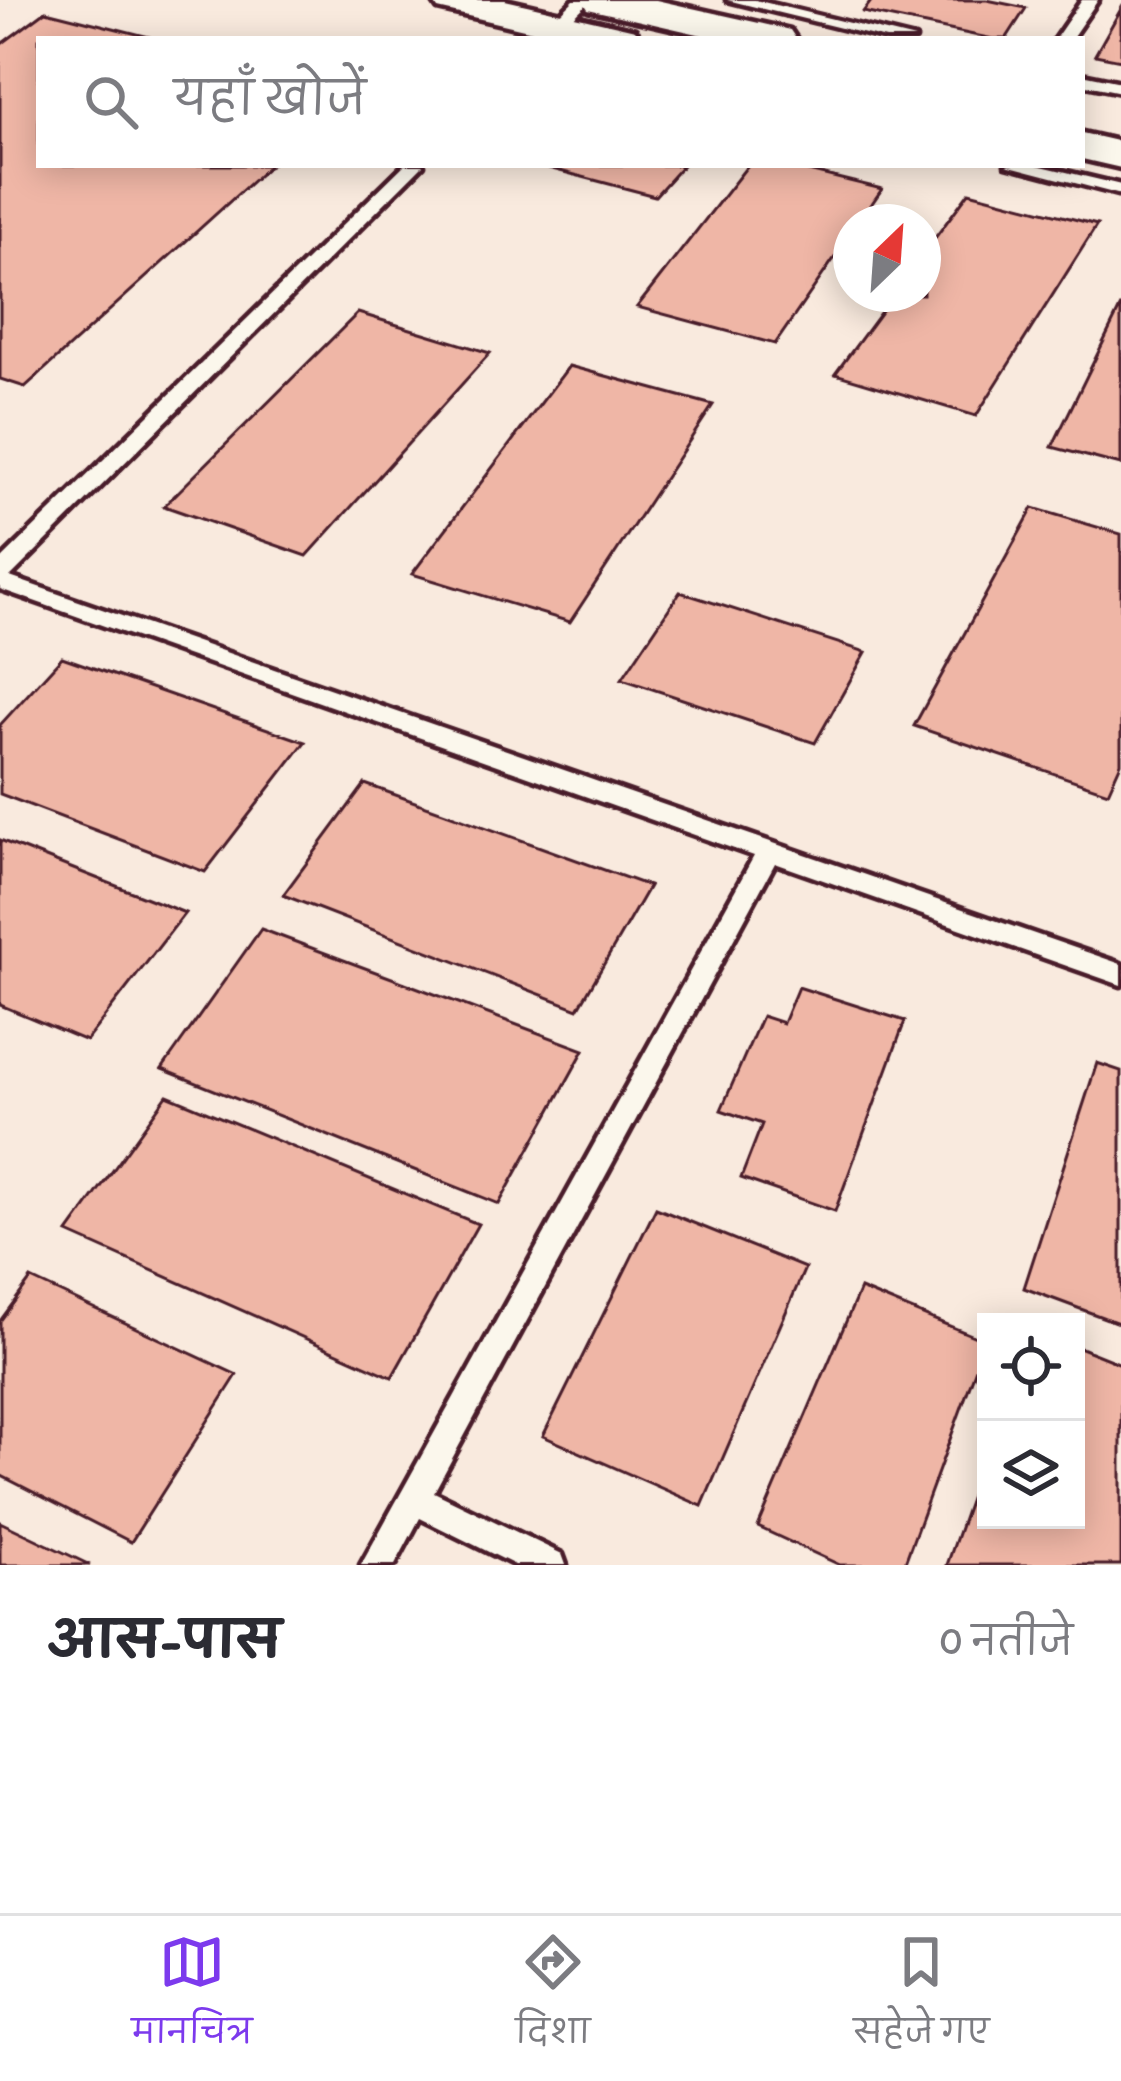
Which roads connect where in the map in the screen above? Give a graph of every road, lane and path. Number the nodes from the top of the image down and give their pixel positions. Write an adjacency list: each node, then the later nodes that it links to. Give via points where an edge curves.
1 (452, 0): 5 (street)
2 (602, 0): 7 (street)
3 (735, 0): 8 (lane)
4 (1090, 0): 9 (lane)
5 (561, 21): 6 (street)
6 (610, 36)
7 (762, 36)
8 (894, 36)
9 (1066, 36)
10 (1085, 80): 11 (lane)
11 (1121, 87)
12 (1085, 109): 13 (street)
13 (1121, 117)
14 (1085, 147): 15 (street)
15 (1121, 155)
16 (411, 168): 19 (lane)
17 (1028, 168): 18 (lane)
18 (1121, 190)
19 (0, 577): 20 (lane)
20 (769, 851): 21 (lane); 22 (lane)
21 (1121, 975)
22 (414, 1499): 23 (lane); 24 (lane)
23 (377, 1565)
24 (550, 1565)

